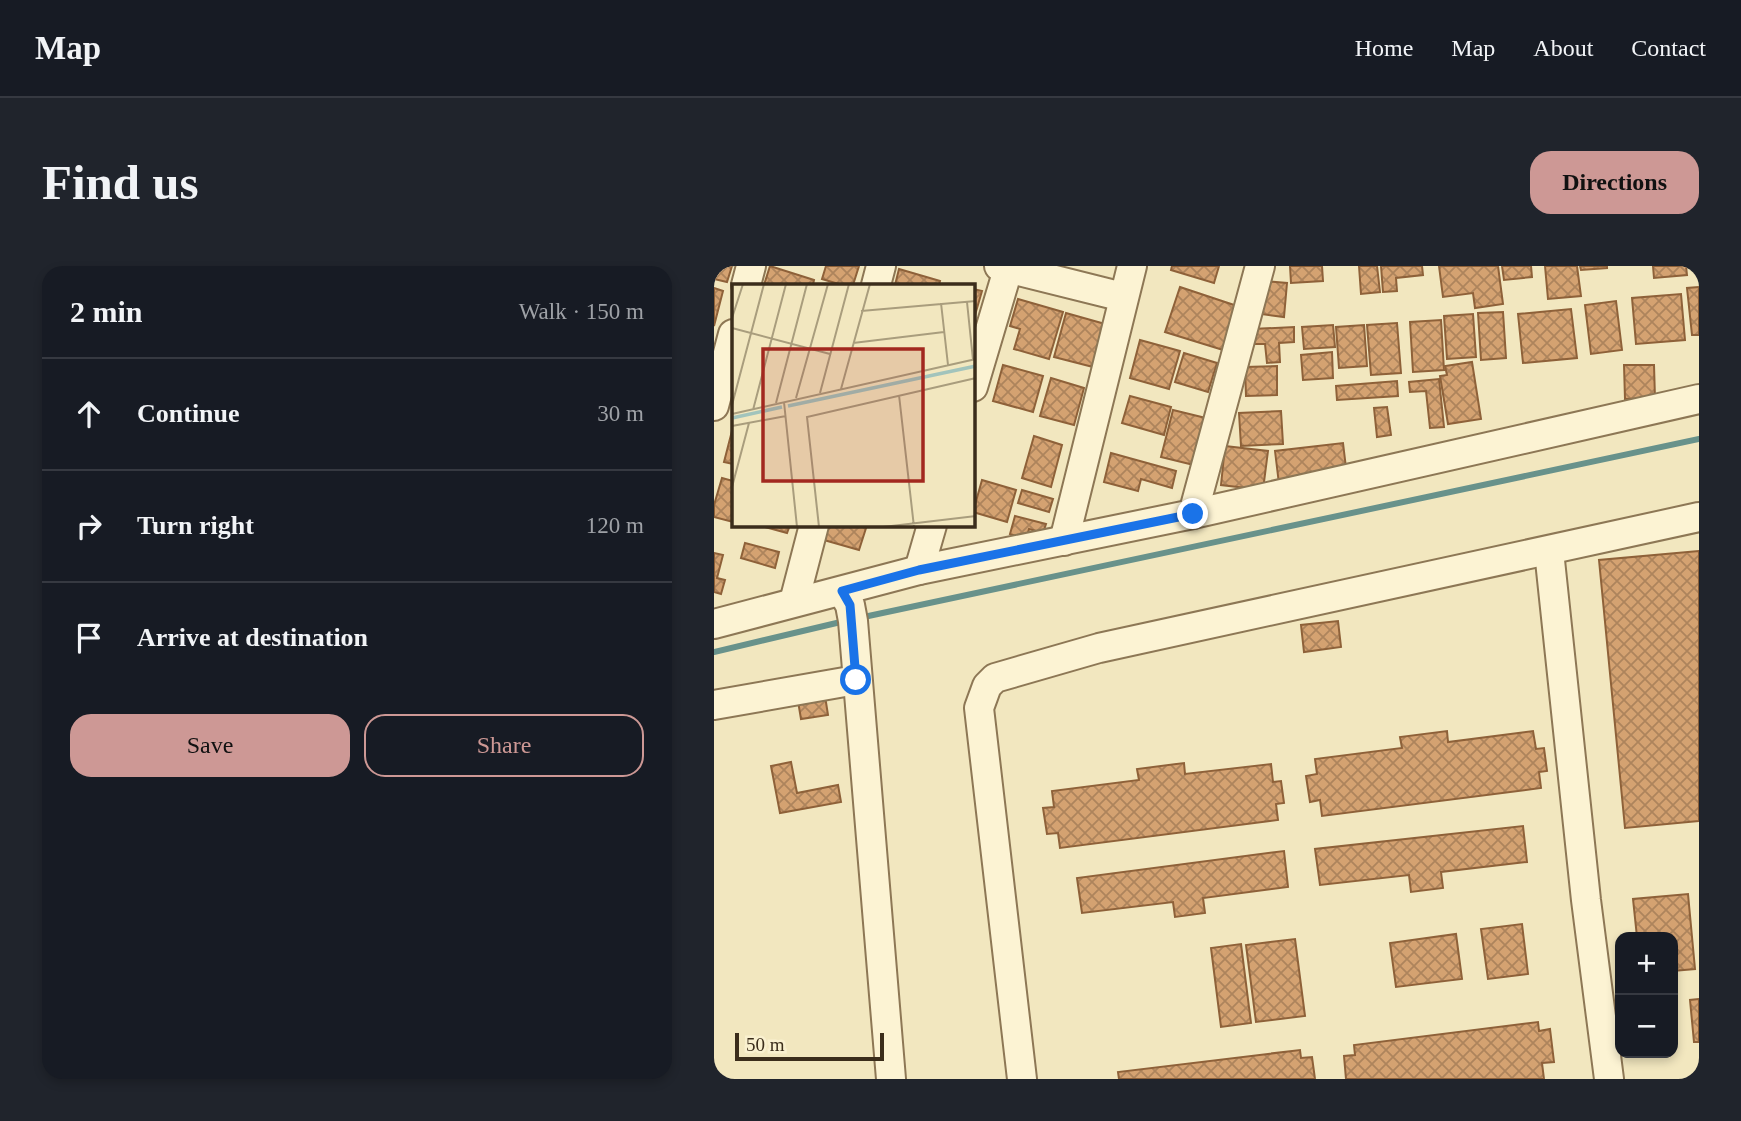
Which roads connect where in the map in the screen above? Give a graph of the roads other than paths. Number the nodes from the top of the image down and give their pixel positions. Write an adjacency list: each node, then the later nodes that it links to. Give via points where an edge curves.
1 (751, 266): 6 (street)
2 (881, 266): 7 (street)
3 (1132, 266): 8 (street)
4 (1260, 266): 13 (street)
5 (1005, 267): 8 (street); 10 (street)
6 (746, 284)
7 (876, 284)
8 (1123, 297): 17 (street)
9 (732, 338): 12 (street)
10 (975, 380)
11 (1699, 399): 13 (street)
12 (714, 406)
13 (1193, 514): 17 (street)
14 (1699, 517): 18 (street)
15 (813, 527): 21 (street)
16 (931, 527): 19 (street)
17 (1064, 541): 19 (street)
18 (1549, 551): 26 (street, via 1099,648 995,678 987,685 979,708); 27 (street)
19 (919, 570): 20 (street)
20 (846, 598): 21 (street); 23 (street)
21 (794, 602): 22 (street)
22 (714, 624)
23 (856, 671): 24 (street); 25 (street)
24 (714, 705)
25 (891, 1079)
26 (1022, 1079)
27 (1609, 1079)

